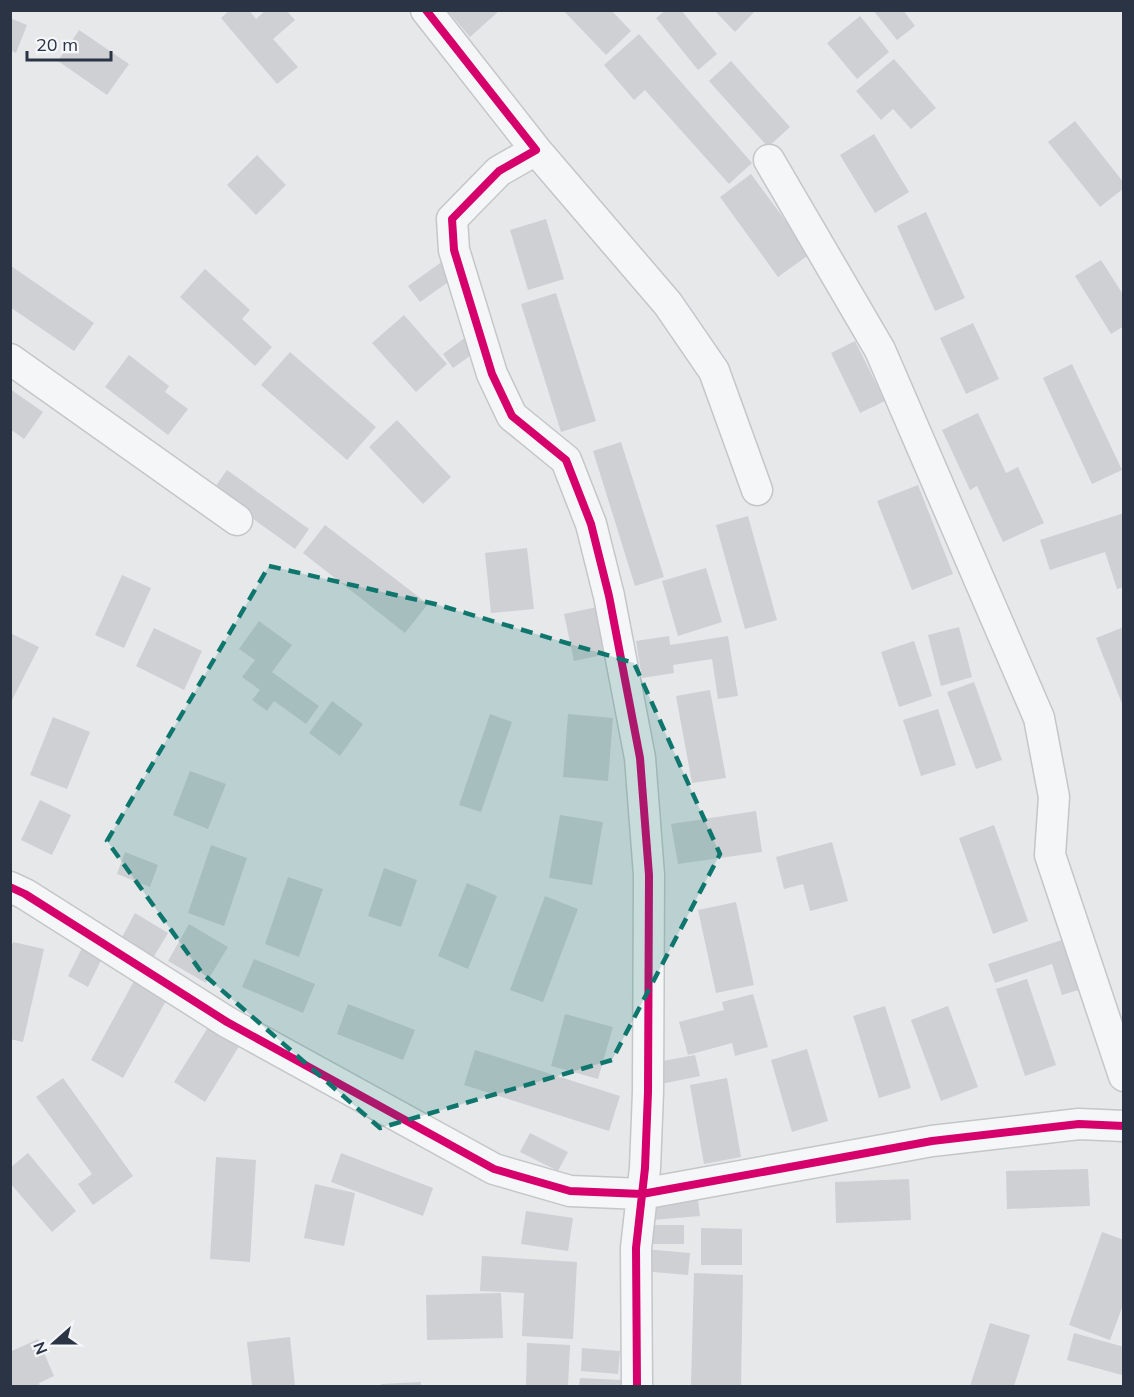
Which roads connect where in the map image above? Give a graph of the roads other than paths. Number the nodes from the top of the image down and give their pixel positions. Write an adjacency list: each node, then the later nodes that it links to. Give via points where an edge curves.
1 (426, 10): 2 (street)
2 (536, 150): 5 (street, via 668,304 714,371); 10 (street, via 499,171 452,219 454,250 492,374 512,416 566,460 591,524 609,596 640,758 649,875 648,1092)
3 (769, 160): 8 (street, via 880,350 1039,718 1054,797 1050,855)
4 (10, 359): 6 (street)
5 (757, 490)
6 (237, 520)
7 (10, 887): 10 (street, via 227,1022 494,1169 570,1191)
8 (1124, 1076)
9 (1124, 1126): 10 (street, via 1079,1124 932,1141)
10 (642, 1194): 11 (street, via 636,1248)
11 (637, 1386)

